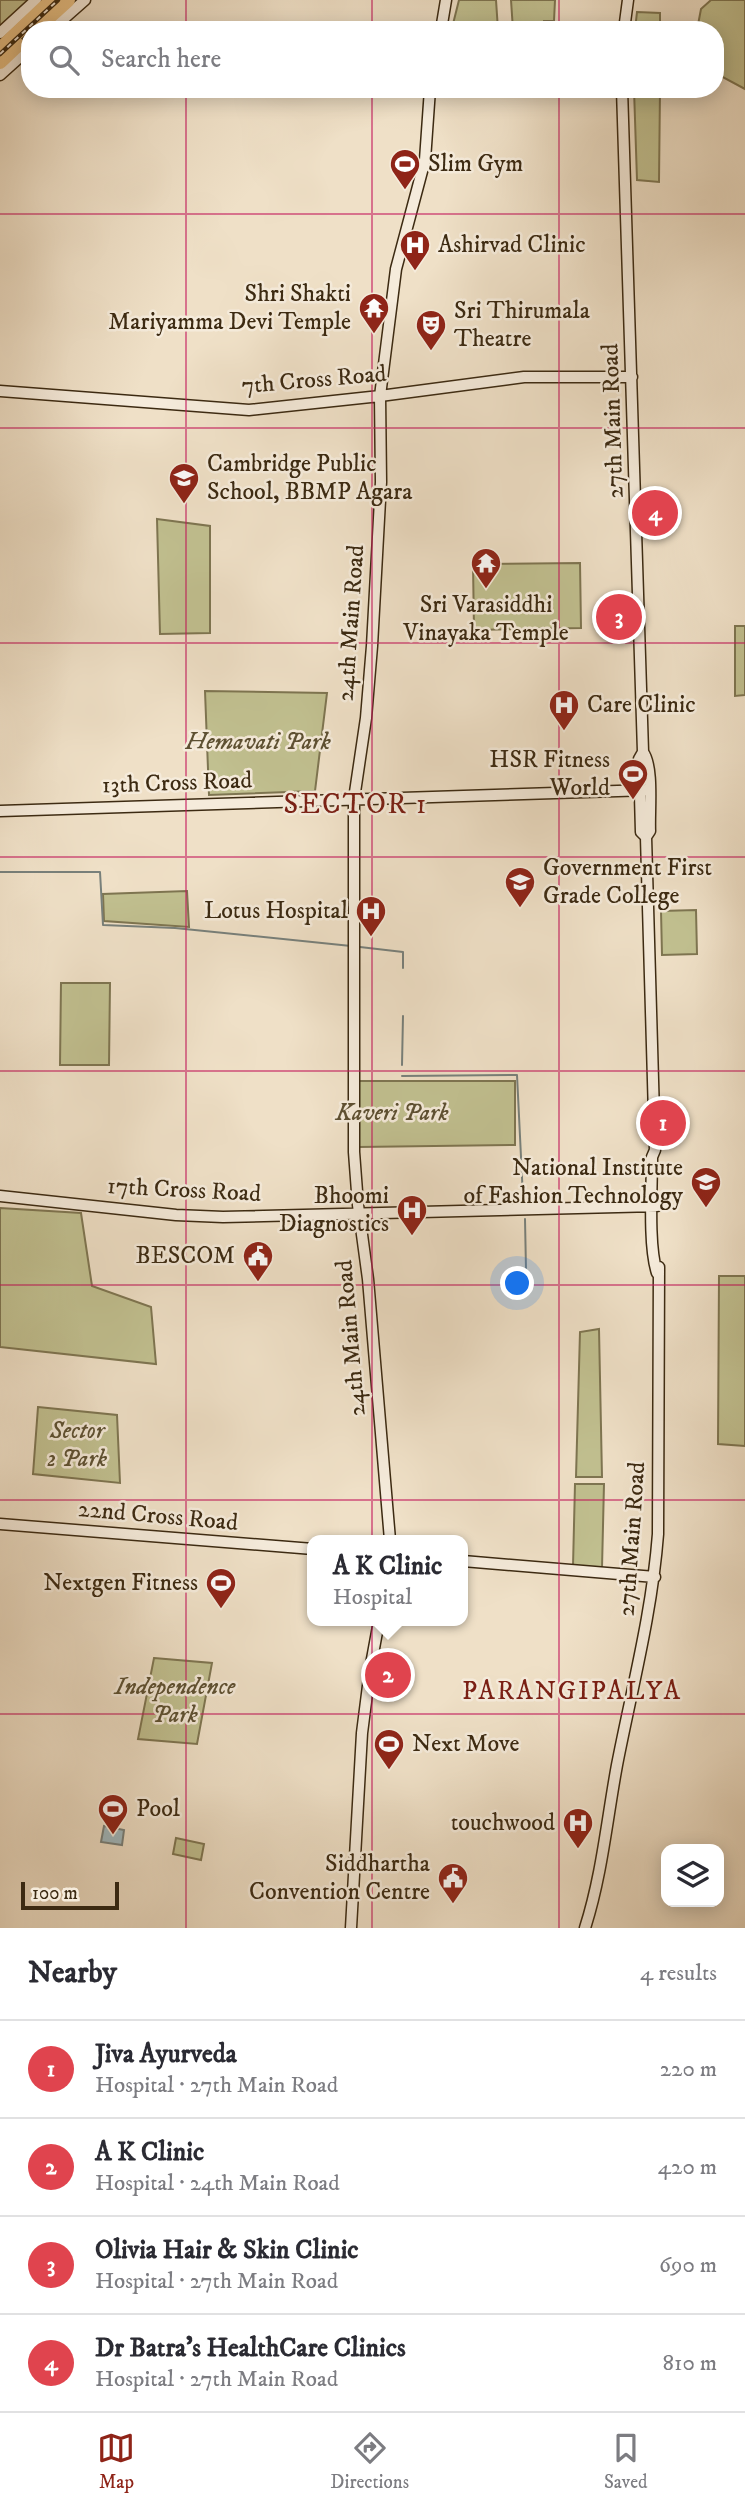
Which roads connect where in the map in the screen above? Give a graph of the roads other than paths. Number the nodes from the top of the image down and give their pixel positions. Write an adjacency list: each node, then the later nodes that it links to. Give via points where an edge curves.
1 (36, 0): 13 (street)
2 (52, 0): 7 (highway)
3 (68, 0): 8 (highway)
4 (85, 0): 9 (street)
5 (446, 0): 10 (street)
6 (628, 0): 11 (street)
7 (30, 21)
8 (45, 21)
9 (61, 21)
10 (442, 21)
11 (625, 21)
12 (21, 29): 15 (highway)
13 (0, 33)
14 (21, 43): 17 (highway)
15 (0, 49)
16 (21, 56): 18 (street)
17 (0, 62)
18 (0, 75)
19 (429, 98): 23 (street, 24th Main Road, via 425,160 396,269)
20 (622, 98): 21 (street, 27th Main Road)
21 (632, 377): 23 (street, 7th Cross Road, via 523,377); 24 (street, 27th Main Road, via 643,752 639,759)
22 (0, 391): 23 (street, 7th Cross Road, via 249,410)
23 (380, 396): 25 (street, 24th Main Road, via 382,482 372,646)
24 (645, 790): 25 (street, 13th Cross Road); 28 (street, 27th Main Road, via 641,832 646,837)
25 (354, 799): 26 (street, 13th Cross Road); 29 (street, 24th Main Road, via 354,1152)
26 (0, 811)
27 (0, 1196): 29 (street, 17th Cross Road, via 201,1217)
28 (656, 1206): 29 (street, 17th Cross Road); 34 (street, 27th Main Road, via 660,1262)
29 (359, 1214): 31 (street, 24th Main Road)
30 (0, 1524): 32 (street, 22nd Cross Road)
31 (390, 1535)
32 (307, 1549)
33 (468, 1562): 34 (street)
34 (655, 1577): 37 (street, 27th Main Road)
35 (378, 1626): 36 (street, via 362,1732)
36 (351, 1928)
37 (585, 1928)

